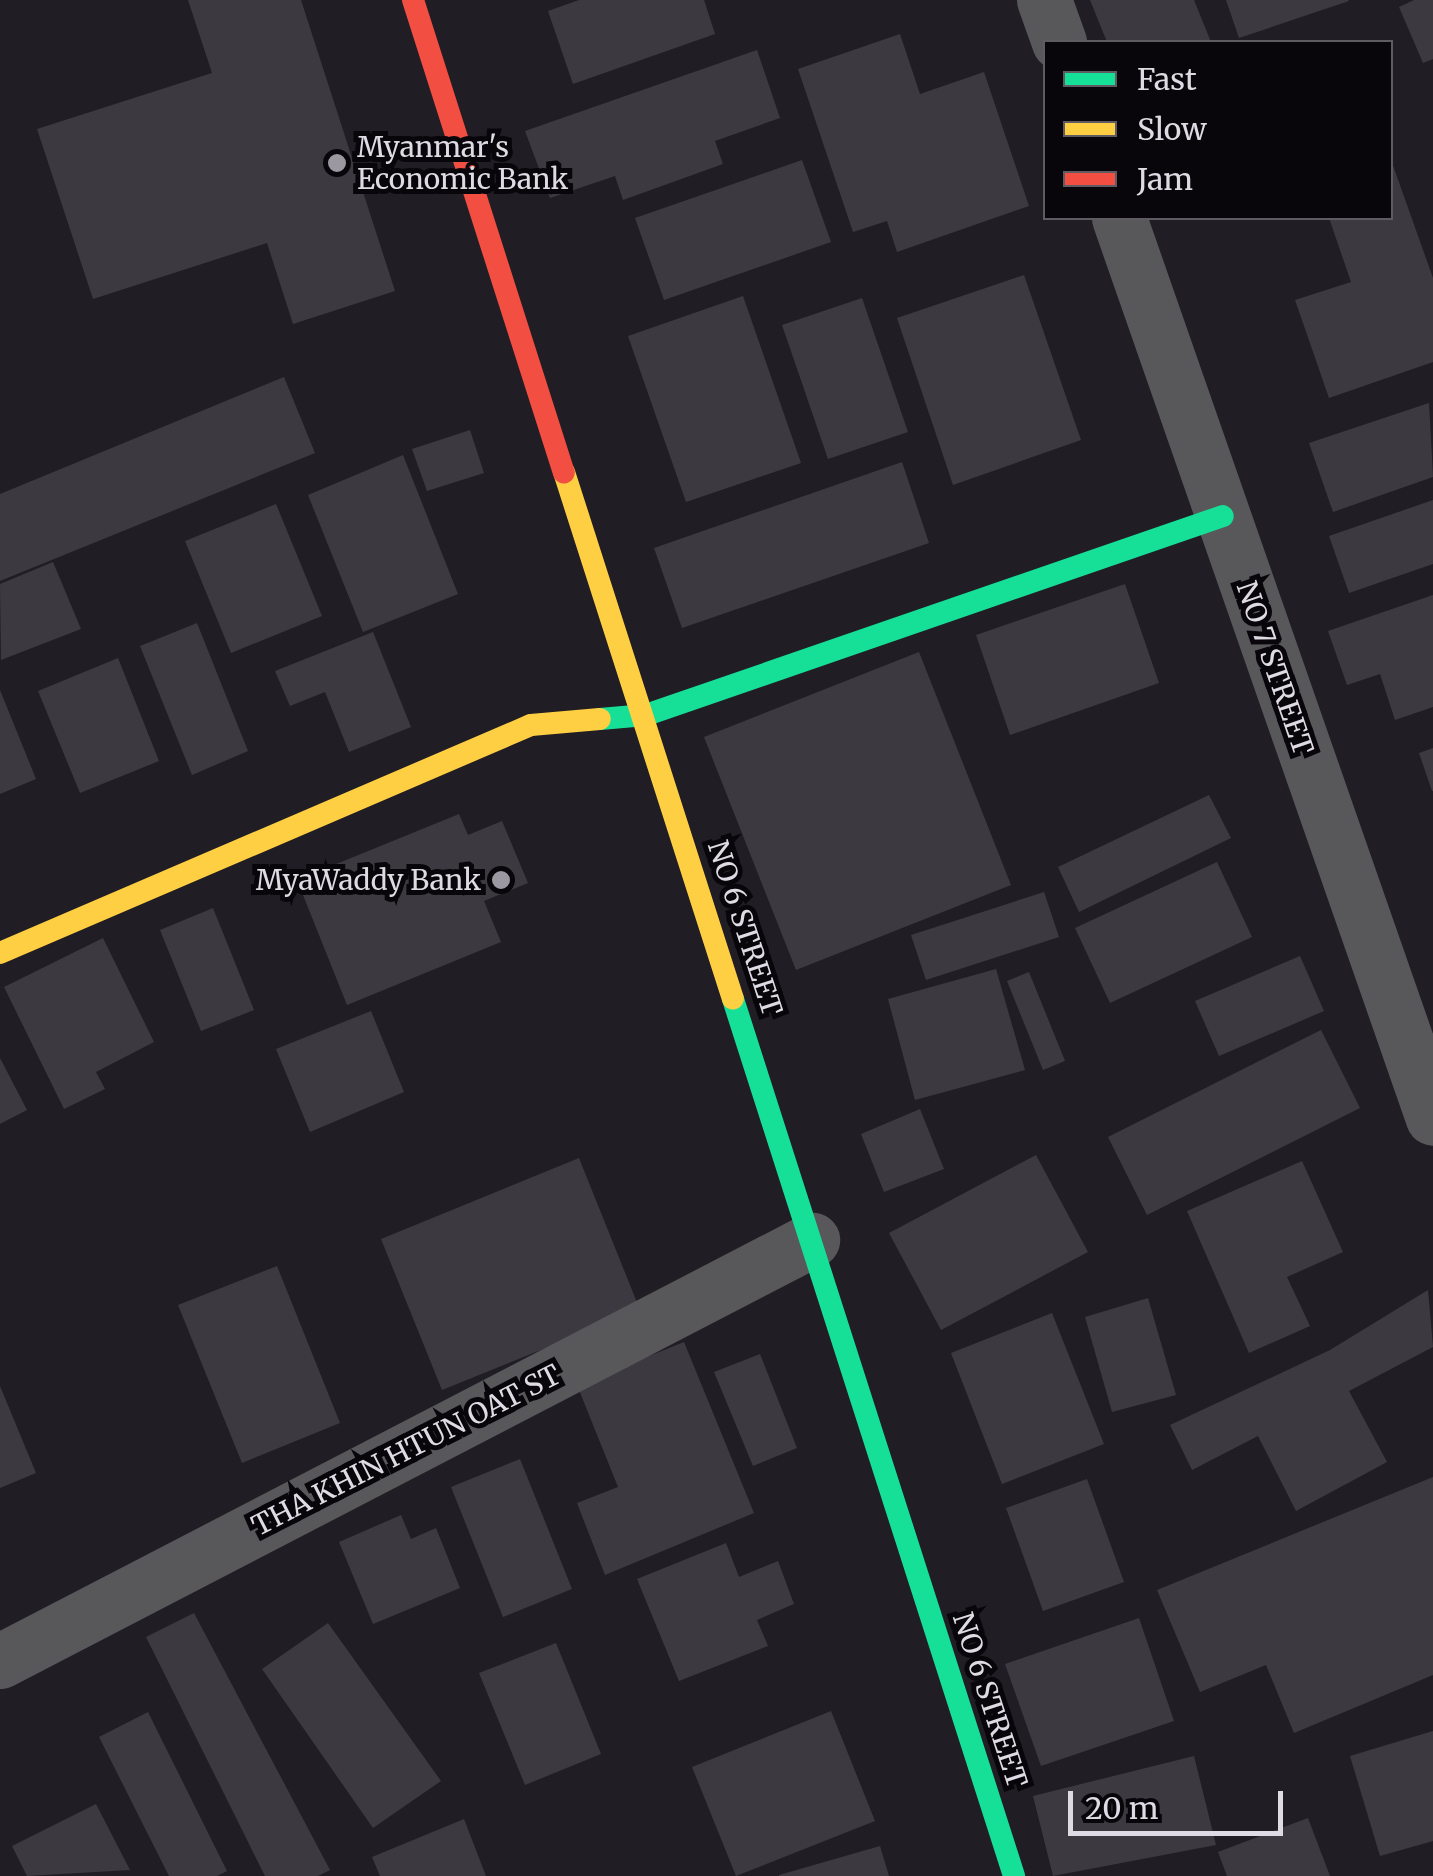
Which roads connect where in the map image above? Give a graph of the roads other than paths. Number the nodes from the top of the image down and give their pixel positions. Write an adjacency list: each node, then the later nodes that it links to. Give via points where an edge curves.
1 (413, 0): 6 (street, NO 6 STREET)
2 (1044, 0): 3 (street)
3 (1058, 40)
4 (1121, 220): 5 (street, NO 7 STREET)
5 (1223, 516): 6 (street); 8 (street, NO 7 STREET)
6 (646, 715): 7 (street, via 530,724); 10 (street, NO 6 STREET)
7 (0, 953)
8 (1414, 1014): 9 (street, NO 7 STREET)
9 (1433, 1118)
10 (812, 1240): 11 (street, THA KHIN HTUN OAT ST); 12 (street, NO 6 STREET)
11 (0, 1660)
12 (1014, 1876)

